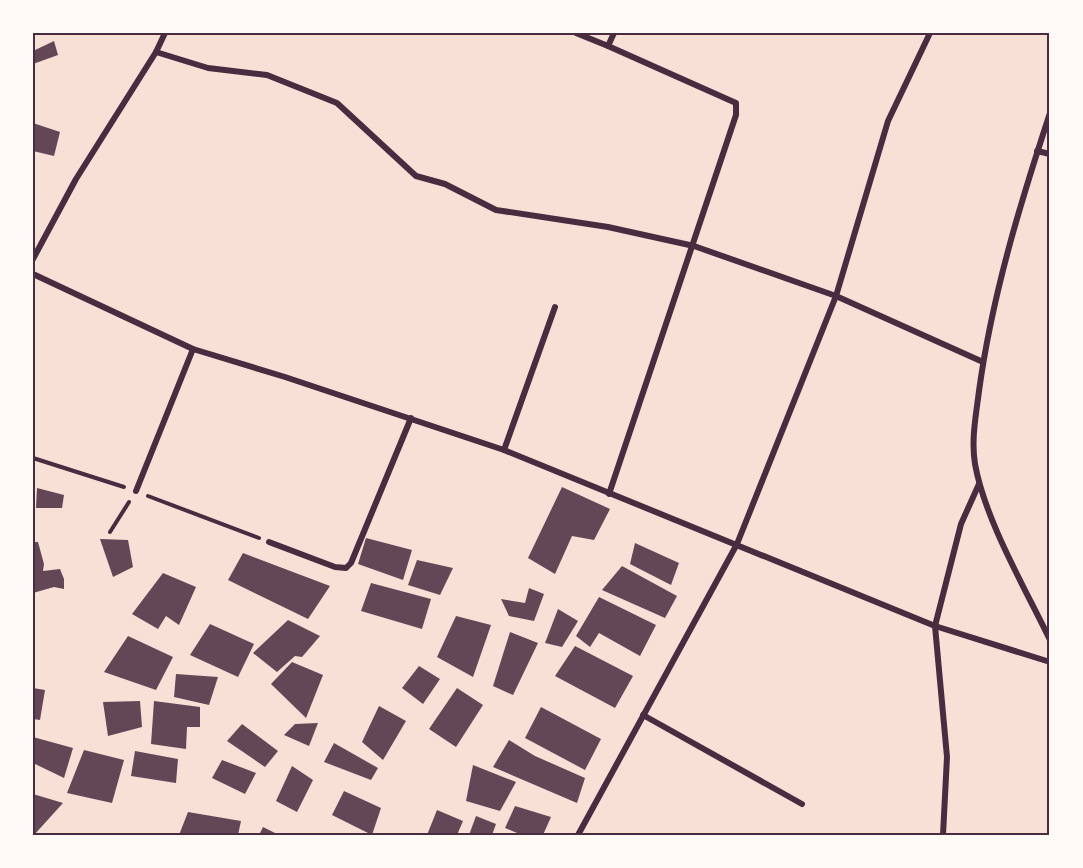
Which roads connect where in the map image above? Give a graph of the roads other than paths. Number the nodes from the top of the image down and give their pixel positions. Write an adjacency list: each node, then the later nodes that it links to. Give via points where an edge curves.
1 (165, 33): 6 (street)
2 (576, 33): 5 (street)
3 (614, 33): 5 (street)
4 (930, 33): 13 (street, via 888,122)
5 (609, 46): 10 (street, via 736,103 736,115)
6 (156, 52): 10 (street, via 208,68 267,75 337,103 416,176 445,184 496,210 608,226); 11 (street, via 76,179)
7 (1050, 113): 8 (street)
8 (1037, 151): 9 (street); 16 (street, via 1002,268)
9 (1050, 154)
10 (693, 246): 13 (street); 21 (street)
11 (33, 260)
12 (33, 274): 15 (street)
13 (836, 296): 16 (street); 23 (street)
14 (555, 307): 18 (street)
15 (193, 349): 17 (street); 20 (street)
16 (983, 362): 19 (street, via 973,437)
17 (411, 418): 18 (street); 22 (street, via 346,568)
18 (504, 450): 21 (street)
19 (979, 484): 24 (street, via 961,524); 25 (street)
20 (136, 491)
21 (609, 494): 23 (street)
22 (269, 542)
23 (738, 544): 24 (street); 27 (street)
24 (935, 626): 26 (street); 30 (street, via 947,757)
25 (1050, 640)
26 (1050, 662)
27 (643, 715): 28 (street); 29 (street)
28 (802, 804)
29 (578, 835)
30 (943, 835)

